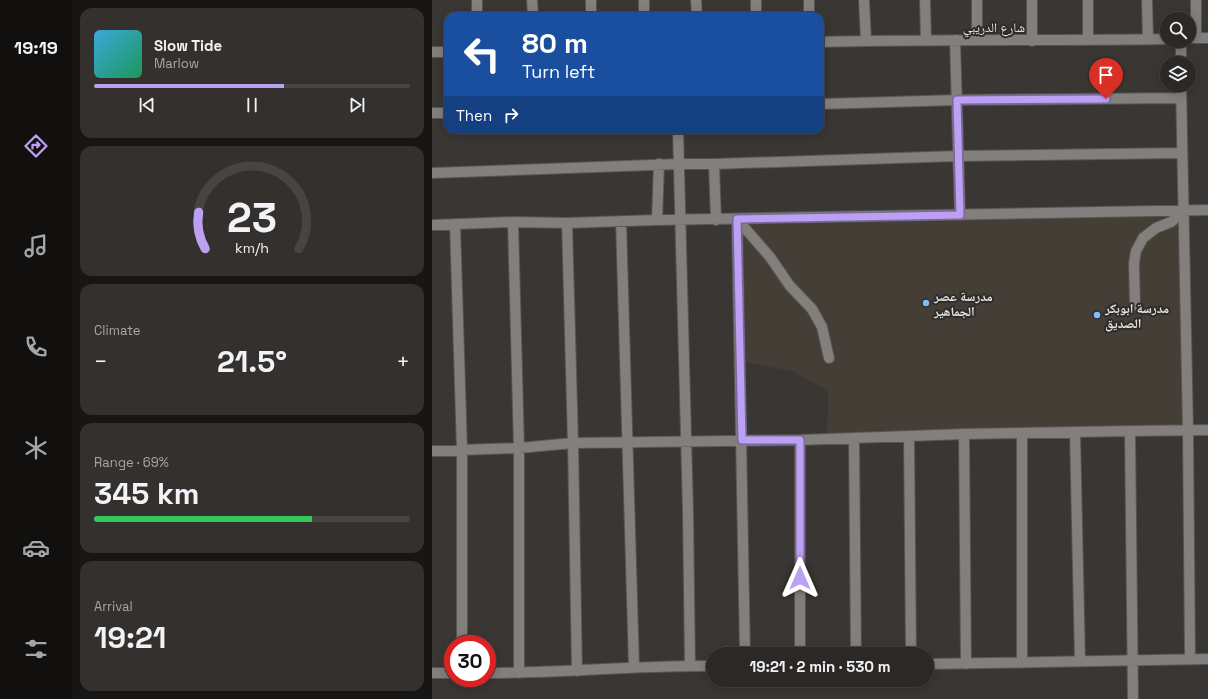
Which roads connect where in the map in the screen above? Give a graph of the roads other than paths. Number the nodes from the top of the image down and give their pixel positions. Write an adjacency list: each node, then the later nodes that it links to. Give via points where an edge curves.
1 (477, 0): 15 (street)
2 (532, 0): 16 (street)
3 (591, 0): 17 (street)
4 (644, 0): 18 (street)
5 (696, 0): 19 (street)
6 (756, 0): 20 (street)
7 (809, 0): 21 (street)
8 (864, 0): 31 (street)
9 (926, 0): 27 (street)
10 (977, 0): 29 (street)
11 (1032, 0): 32 (street)
12 (1088, 0): 30 (street)
13 (1147, 0): 25 (street)
14 (1196, 0): 22 (street)
15 (477, 12)
16 (533, 12)
17 (591, 12)
18 (644, 12)
19 (697, 12)
20 (756, 12)
21 (809, 12)
22 (1195, 12)
23 (1196, 38): 24 (street)
24 (1208, 38)
25 (1148, 39): 26 (street, شارع الدريبي); 30 (street, شارع الدريبي)
26 (1160, 39)
27 (926, 40): 28 (street, شارع الدريبي); 31 (street, شارع الدريبي)
28 (955, 40): 29 (street, شارع الدريبي); 38 (street)
29 (977, 40): 32 (street, شارع الدريبي)
30 (1088, 40): 32 (street, شارع الدريبي)
31 (866, 41): 33 (street, شارع الدريبي)
32 (1032, 41)
33 (824, 42)
34 (432, 52): 35 (street)
35 (444, 52)
36 (1181, 92): 37 (street)
37 (1181, 98): 38 (street); 43 (street)
38 (957, 100): 39 (street); 44 (street)
39 (824, 104)
40 (432, 113): 41 (street)
41 (444, 113)
42 (678, 134): 46 (street)
43 (1181, 153): 44 (street); 50 (street)
44 (958, 156): 47 (street); 51 (street)
45 (659, 164): 46 (street); 48 (street); 53 (street)
46 (678, 164): 47 (street); 54 (street)
47 (714, 164): 55 (street)
48 (432, 173)
49 (1208, 210): 50 (street)
50 (1184, 211): 51 (street); 61 (street, via 1171,222 1156,228 1143,238 1136,251); 63 (street)
51 (960, 215): 52 (street)
52 (737, 219): 55 (street); 62 (street, via 770,257 790,286 812,309 822,327); 71 (street)
53 (657, 220): 54 (street); 56 (street)
54 (681, 220): 55 (street); 73 (street)
55 (716, 220)
56 (621, 221): 58 (street); 74 (street)
57 (513, 222): 58 (street); 60 (street); 76 (street)
58 (567, 223): 75 (street)
59 (432, 224): 60 (street)
60 (455, 224): 77 (street)
61 (1135, 304)
62 (829, 358)
63 (1188, 430): 64 (street); 65 (street); 84 (street)
64 (1208, 430)
65 (1130, 431): 66 (street); 86 (street)
66 (1075, 432): 67 (street); 87 (street)
67 (1022, 433): 68 (street); 88 (street)
68 (964, 434): 69 (street); 90 (street)
69 (909, 437): 70 (street); 83 (street)
70 (854, 438): 72 (street); 82 (street)
71 (742, 440): 72 (street); 73 (street); 80 (street)
72 (800, 440): 81 (street)
73 (686, 441): 74 (street); 91 (street)
74 (628, 442): 75 (street); 93 (street)
75 (573, 443): 76 (street); 94 (street)
76 (519, 448): 77 (street); 98 (street)
77 (462, 450): 78 (street); 79 (street)
78 (432, 451)
79 (462, 635)
80 (746, 647)
81 (800, 647)
82 (856, 647)
83 (911, 647)
84 (1190, 659): 85 (street); 86 (street)
85 (1208, 659)
86 (1132, 660): 87 (street); 99 (street)
87 (1080, 661): 88 (street)
88 (1022, 663): 90 (street)
89 (934, 664): 90 (street)
90 (966, 664)
91 (690, 666): 92 (street); 93 (street)
92 (706, 666)
93 (634, 667): 94 (street)
94 (576, 671): 98 (street)
95 (432, 673): 96 (street)
96 (444, 673)
97 (496, 673): 98 (street)
98 (519, 673)
99 (1133, 699)

